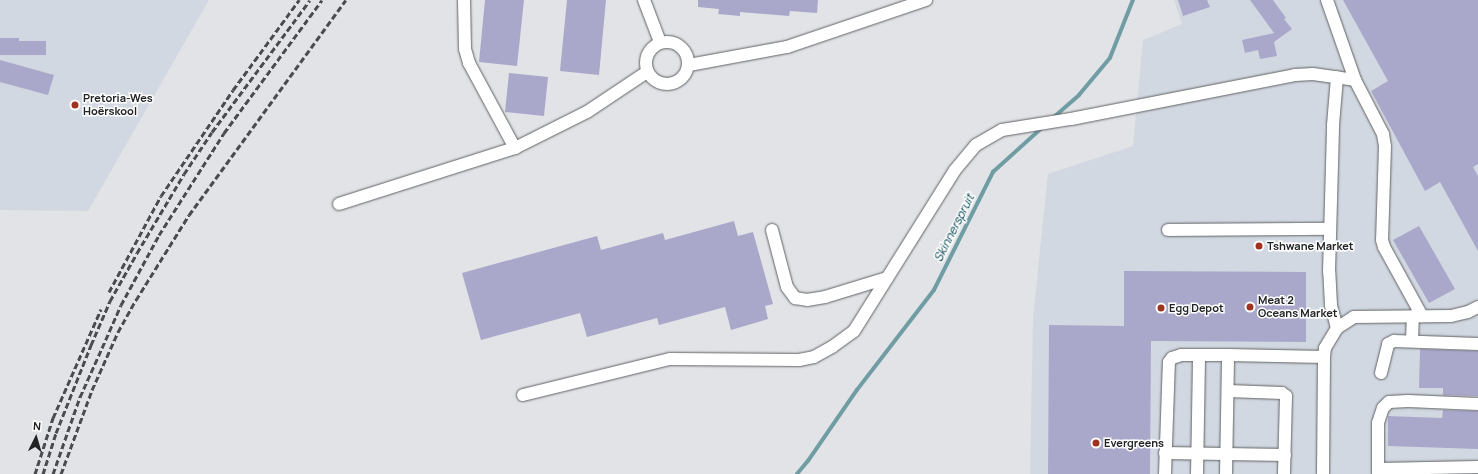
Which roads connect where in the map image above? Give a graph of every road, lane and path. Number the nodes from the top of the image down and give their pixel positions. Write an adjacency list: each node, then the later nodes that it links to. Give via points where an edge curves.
1 (464, 0): 10 (street, via 465,49 469,64)
2 (644, 0): 5 (street)
3 (926, 0): 6 (street, via 787,47)
4 (1327, 0): 9 (street)
5 (660, 42): 6 (street, via 671,41 681,46 687,55); 7 (street, via 650,49 645,60)
6 (689, 66): 7 (street, via 685,76 676,83 665,85 654,81)
7 (647, 72): 10 (street, via 587,112)
8 (1337, 77): 9 (street); 12 (street, via 1332,125); 15 (street, via 1295,75 1002,130 976,145 956,170)
9 (1355, 80): 17 (street, via 1384,139 1382,240)
10 (515, 148): 11 (street)
11 (339, 204)
12 (1330, 229): 14 (street); 18 (street, via 1330,296)
13 (772, 230): 15 (street, via 787,287 795,298 807,300 825,297)
14 (1168, 230)
15 (887, 278): 26 (street, via 854,331 814,357 799,360 670,359)
16 (1478, 307): 17 (street, via 1451,316)
17 (1417, 316): 18 (street, via 1354,317); 19 (street)
18 (1337, 328): 23 (street, via 1325,348)
19 (1412, 341): 20 (street); 24 (street, via 1394,341 1388,344)
20 (1478, 344)
21 (1199, 355): 22 (street); 28 (street, via 1181,355 1168,362); 29 (street)
22 (1228, 356): 23 (street); 25 (street)
23 (1324, 357): 38 (street)
24 (1381, 373)
25 (1228, 391): 30 (street); 31 (street, via 1286,396)
26 (523, 395)
27 (1478, 404): 33 (street, via 1389,402 1383,408 1378,423)
28 (1166, 453): 29 (street); 34 (street)
29 (1197, 454): 30 (street); 35 (street)
30 (1227, 454): 31 (street); 36 (street)
31 (1285, 454): 37 (street)
32 (1478, 467): 33 (street)
33 (1378, 471)
34 (1165, 474)
35 (1197, 474)
36 (1226, 474)
37 (1284, 474)
38 (1323, 474)

